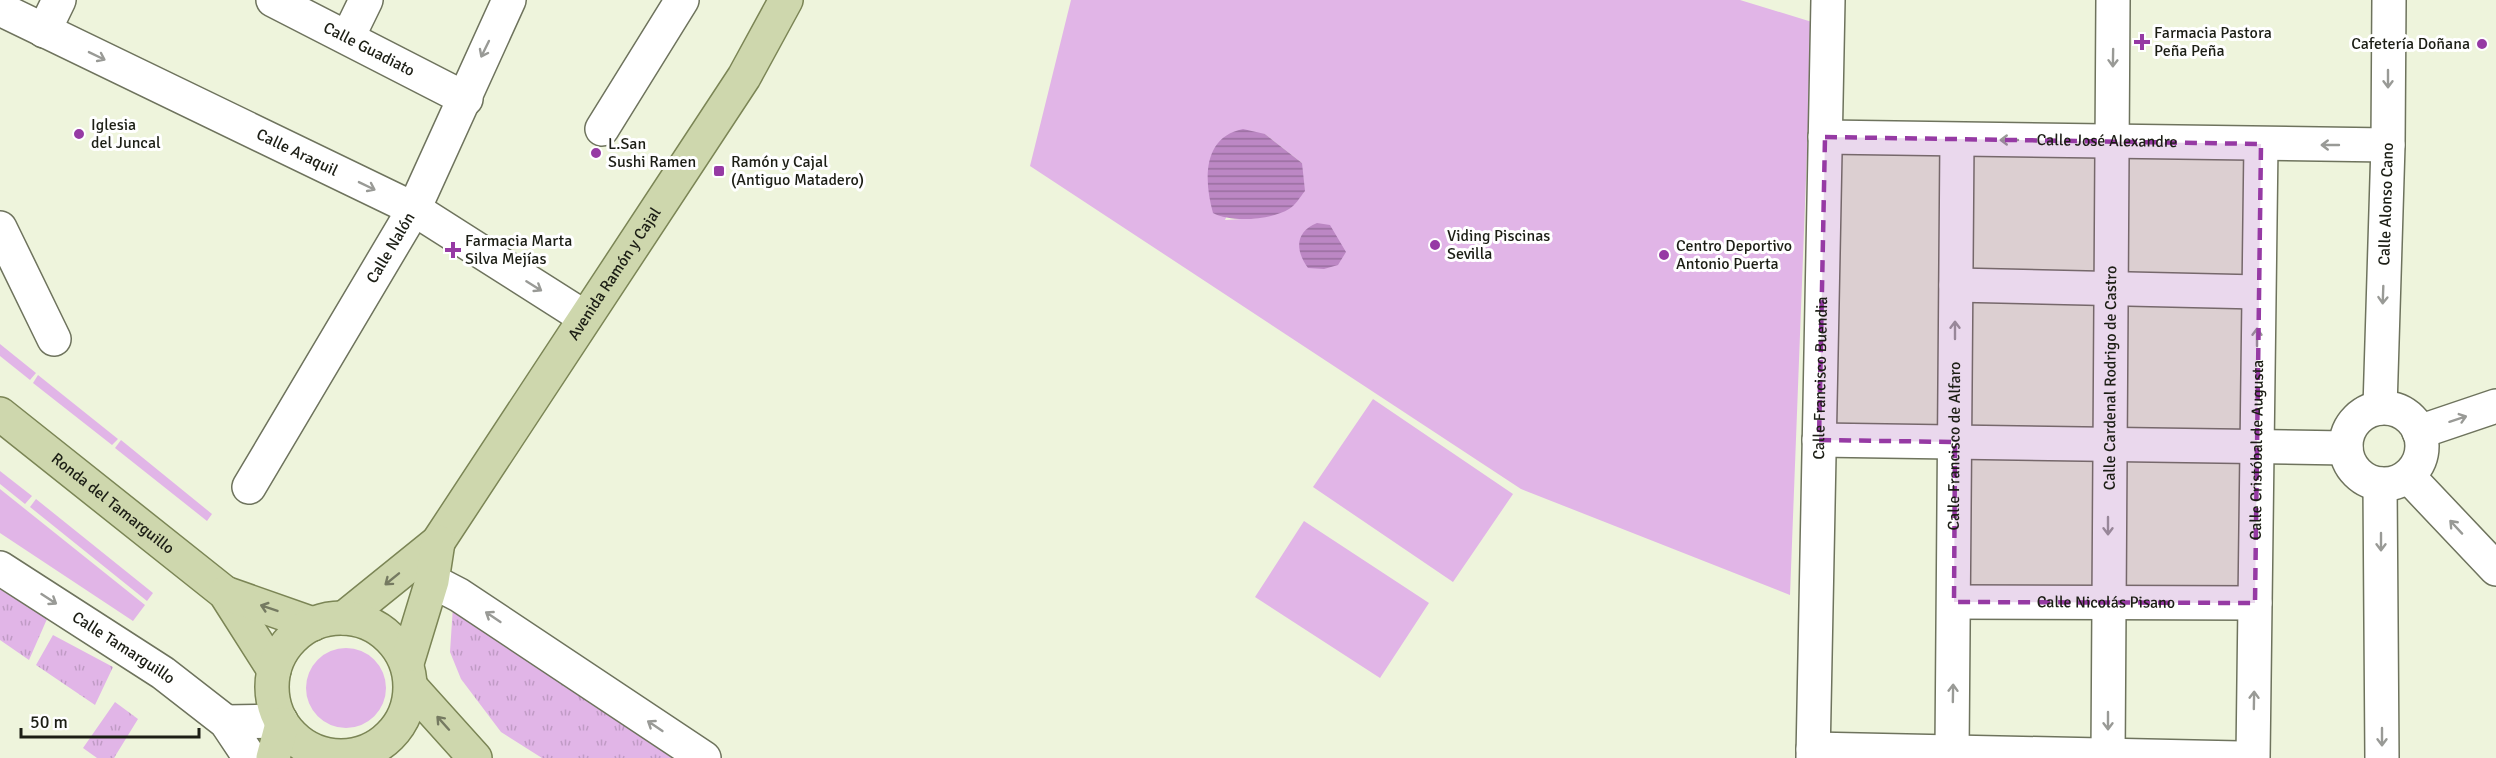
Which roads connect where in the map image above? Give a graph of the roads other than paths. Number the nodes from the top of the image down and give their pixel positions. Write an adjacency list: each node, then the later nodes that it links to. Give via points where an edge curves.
1 (59, 0): 11 (street)
2 (273, 0): 12 (street, Calle Guadiato)
3 (366, 0): 12 (street)
4 (509, 0): 13 (street, Calle Nalón, one-way to 13, via 471,79)
5 (682, 0): 14 (street)
6 (786, 0): 25 (main road, Avenida Ramón y Cajal, via 744,77)
7 (1828, 0): 15 (street, Calle Francisco Buendia)
8 (2113, 0): 17 (street, Calle Cardenal Rodrigo de Castro, one-way to 17)
9 (2389, 0): 19 (street, Calle Alonso Cano, one-way to 19)
10 (0, 9): 11 (street, Calle Araquil)
11 (44, 31): 20 (street, Calle Araquil, one-way to 20)
12 (348, 37): 13 (street, Calle Guadiato)
13 (466, 99): 20 (street, Calle Nalón)
14 (602, 129)
15 (1825, 137): 16 (street, Calle José Alexandre); 31 (street, Calle Francisco Buendia)
16 (1957, 140): 17 (street, Calle José Alexandre, one-way to 16); 22 (street, Calle Francisco de Alfaro)
17 (2112, 141): 18 (street, Calle José Alexandre); 23 (street, Calle Cardenal Rodrigo de Castro)
18 (2260, 144): 19 (street, Calle José Alexandre, one-way to 18); 24 (street, Calle Cristóbal de Augusta)
19 (2388, 145): 28 (street, Calle Alonso Cano, one-way to 28)
20 (414, 209): 25 (street, Calle Araquil, one-way to 25); 37 (street, Calle Nalón)
21 (0, 228): 26 (street)
22 (1956, 285): 23 (street); 32 (street, Calle Francisco de Alfaro, one-way to 22)
23 (2110, 289): 24 (street); 33 (street, Calle Cardenal Rodrigo de Castro)
24 (2258, 292): 34 (street, Calle Cristóbal de Augusta, one-way to 24)
25 (584, 317): 38 (main road, Avenida Ramón y Cajal)
26 (54, 339)
27 (2496, 406): 30 (street, one-way to 27)
28 (2380, 408): 30 (street, via 2404,413); 35 (street, via 2359,417 2351,426)
29 (0, 414): 42 (main road, Ronda del Tamarguillo)
30 (2420, 432): 36 (street, via 2421,456)
31 (1819, 440): 32 (street); 52 (street, Calle Francisco Buendia)
32 (1955, 442): 33 (street); 43 (street, Calle Francisco de Alfaro)
33 (2109, 444): 34 (street); 44 (street, Calle Cardenal Rodrigo de Castro, one-way to 44)
34 (2257, 446): 35 (street); 45 (street, Calle Cristóbal de Augusta)
35 (2346, 448): 36 (street, via 2364,478)
36 (2394, 480): 40 (street, one-way to 36); 61 (street, one-way to 61)
37 (249, 487)
38 (438, 542): 41 (main road); 46 (main road, one-way to 46)
39 (0, 568): 49 (street, Calle Tamarguillo, one-way to 49, via 163,673)
40 (2496, 569)
41 (432, 580): 48 (main road); 58 (street, one-way to 41)
42 (225, 593): 46 (main road, Ronda del Tamarguillo, one-way to 42); 47 (main road, Ronda del Tamarguillo)
43 (1954, 602): 44 (street, Calle Nicolás Pisano); 51 (street, Calle Francisco de Alfaro, one-way to 43)
44 (2108, 602): 45 (street, Calle Nicolás Pisano); 54 (street, Calle Cardenal Rodrigo de Castro, one-way to 54)
45 (2255, 603): 60 (street, Calle Cristóbal de Augusta, one-way to 45)
46 (328, 621): 47 (main road, via 296,635 282,651); 48 (main road, via 370,624 392,640)
47 (274, 670): 50 (main road, via 272,688)
48 (409, 675): 53 (main road, via 405,715 390,738); 57 (main road, one-way to 48)
49 (226, 722): 50 (street); 55 (street, Calle Tamarguillo)
50 (281, 722): 53 (main road, via 305,747); 56 (main road)
51 (1952, 752): 52 (street); 54 (street)
52 (1813, 753)
53 (350, 757)
54 (2108, 757): 59 (street)
55 (250, 758)
56 (273, 758)
57 (475, 758)
58 (704, 758)
59 (2240, 758)
60 (2253, 758)
61 (2382, 758)

